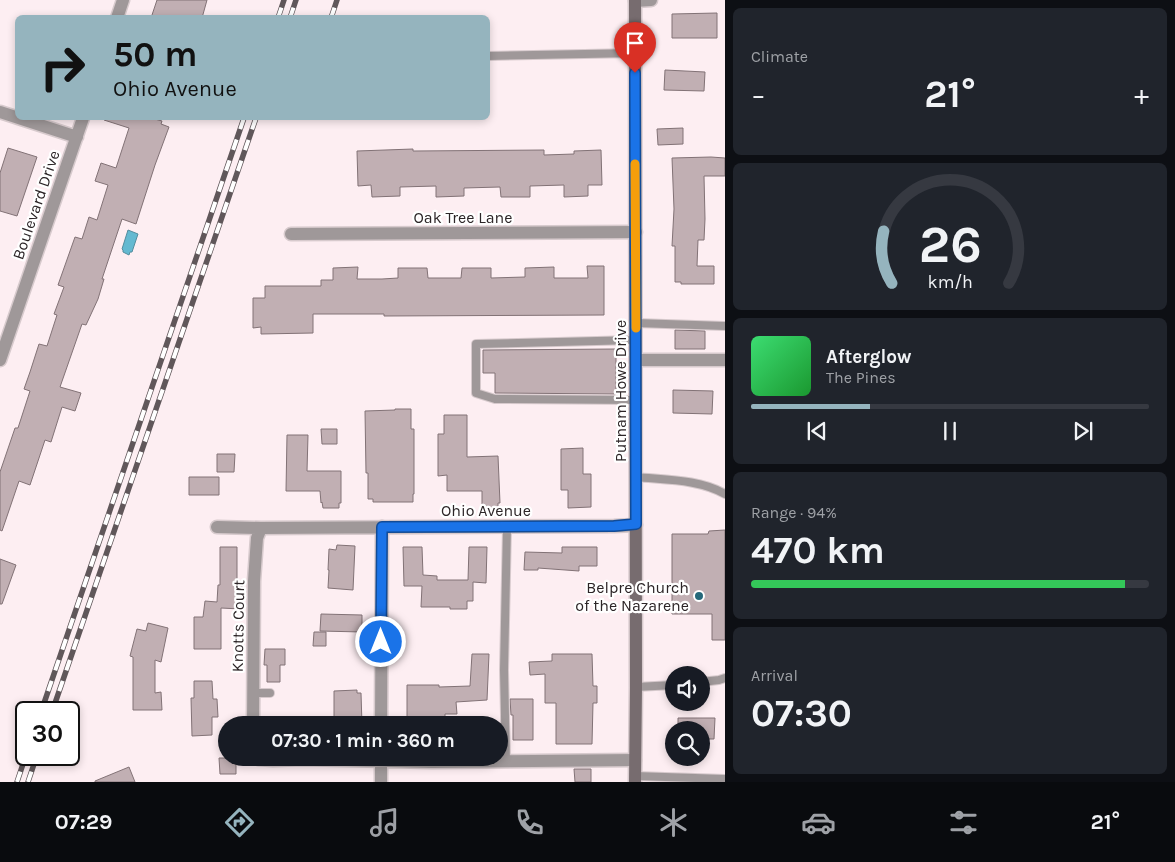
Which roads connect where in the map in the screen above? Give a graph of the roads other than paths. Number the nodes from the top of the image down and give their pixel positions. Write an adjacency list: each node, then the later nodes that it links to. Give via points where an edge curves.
1 (123, 0): 4 (street)
2 (635, 0): 3 (street); 5 (street, Putnam Howe Drive)
3 (651, 0)
4 (118, 15)
5 (635, 53): 6 (lane); 12 (street, Putnam Howe Drive)
6 (490, 56)
7 (0, 112): 8 (street)
8 (15, 117)
9 (25, 120): 11 (street)
10 (82, 120): 11 (street, Boulevard Drive)
11 (77, 137): 16 (street, Boulevard Drive)
12 (636, 232): 13 (street, Oak Tree Lane); 14 (street, Putnam Howe Drive)
13 (291, 234)
14 (636, 323): 15 (lane); 17 (street, Putnam Howe Drive)
15 (725, 326)
16 (5, 329): 18 (street, Boulevard Drive)
17 (636, 340): 19 (street, Putnam Howe Drive); 21 (lane, via 476,344 476,393 495,399)
18 (0, 360)
19 (636, 360): 20 (street); 21 (street, Putnam Howe Drive)
20 (725, 360)
21 (636, 400): 22 (street, Putnam Howe Drive)
22 (636, 477): 23 (lane, via 695,483); 24 (street, Putnam Howe Drive)
23 (725, 494)
24 (636, 524): 27 (street, Ohio Avenue); 32 (street, Putnam Howe Drive)
25 (217, 527): 28 (street, Ohio Avenue)
26 (382, 527): 27 (street, Ohio Avenue); 28 (street, Ohio Avenue); 36 (street)
27 (507, 527): 37 (lane)
28 (261, 528): 33 (street, Knotts Court, via 257,538 254,580)
29 (725, 678): 30 (lane)
30 (710, 681)
31 (665, 685): 32 (lane)
32 (636, 687): 38 (street, Putnam Howe Drive)
33 (253, 693): 34 (lane); 35 (street, Knotts Court)
34 (270, 693)
35 (253, 716)
36 (381, 716)
37 (505, 716)
38 (635, 760): 39 (street); 41 (street, Putnam Howe Drive)
39 (508, 762)
40 (381, 766): 43 (street)
41 (635, 779): 42 (lane)
42 (725, 779)
43 (381, 782)

